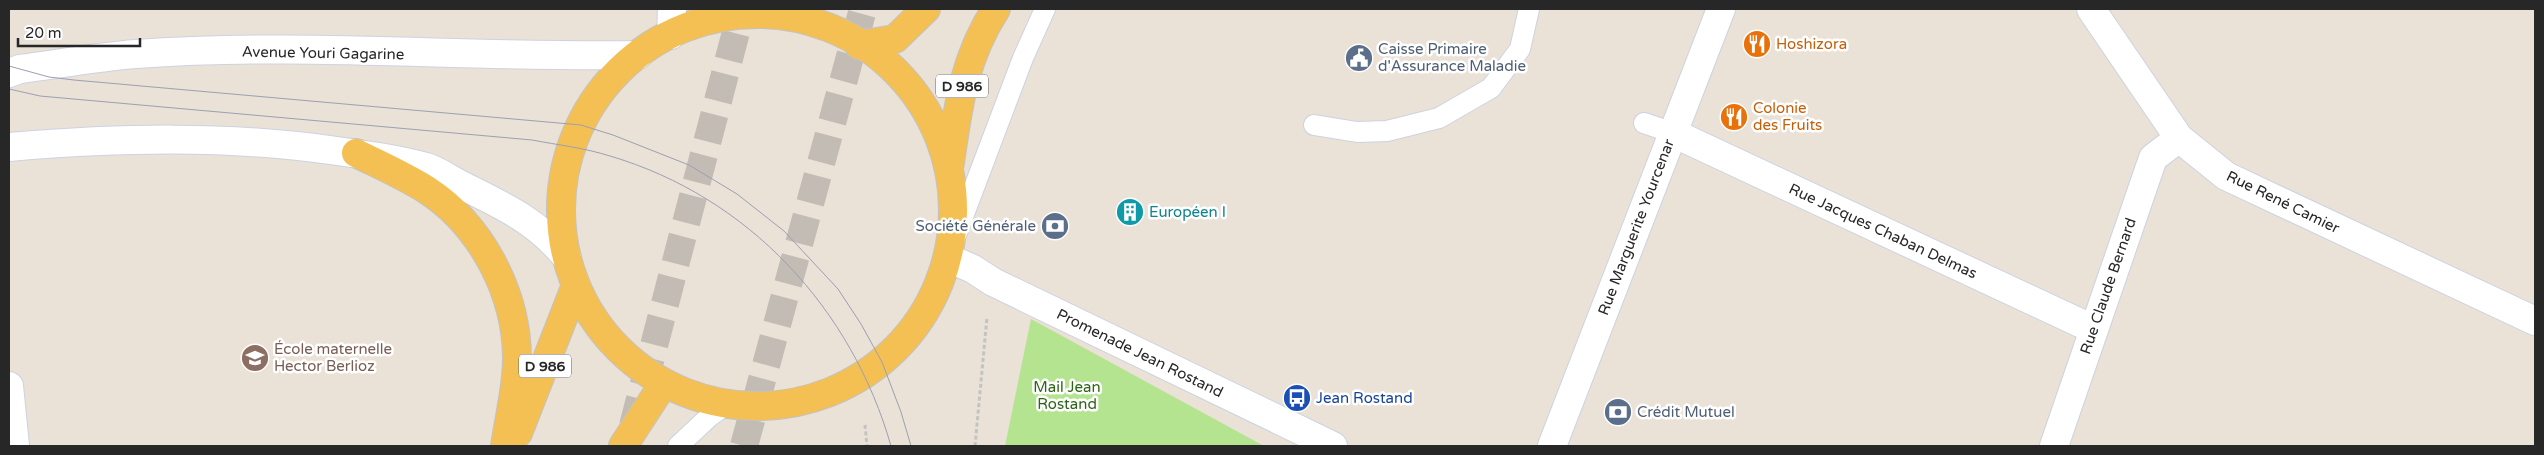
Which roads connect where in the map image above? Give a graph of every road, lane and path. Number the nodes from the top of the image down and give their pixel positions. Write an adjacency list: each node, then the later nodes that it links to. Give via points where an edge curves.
1 (926, 9): 8 (main road, via 894,39)
2 (996, 9): 17 (main road, D 986, via 968,62 961,87)
3 (1045, 9): 18 (lane, via 1023,58)
4 (1529, 9): 12 (lane, via 1520,49 1491,88 1438,118 1387,131 1357,132)
5 (1721, 9): 13 (street, Rue Marguerite Yourcenar)
6 (2091, 9): 14 (street, Rue René Camier)
7 (671, 22): 8 (main road, via 756,15 800,16 832,28); 9 (main road)
8 (859, 45): 17 (main road, via 910,88 925,108)
9 (638, 55): 10 (street, Avenue Youri Gagarine, via 278,50 136,54); 19 (main road, via 612,79 593,104 572,147 560,192 559,214)
10 (9, 73)
11 (1644, 123): 13 (lane)
12 (1314, 125)
13 (1673, 133): 23 (street, Rue Jacques Chaban Delmas); 36 (street, Rue Marguerite Yourcenar)
14 (2179, 138): 22 (street, Rue René Camier, via 2226,176); 23 (street, Rue Claude Bernard, via 2153,158)
15 (9, 147): 16 (street, via 78,141 172,139 262,143)
16 (356, 153): 19 (street, via 428,168 535,225); 29 (main road, via 401,174 443,202 471,230 497,271 510,314 516,351 515,383)
17 (949, 169): 18 (main road, via 952,216)
18 (949, 254): 26 (main road, via 941,282 916,326 903,344 865,374 842,387 811,398 776,405); 35 (street, Promenade Jean Rostand, via 993,282)
19 (567, 258): 20 (main road)
20 (576, 285): 24 (main road, via 598,327 639,367); 30 (main road, D 986)
21 (988, 312): 34 (path)
22 (2535, 322)
23 (2093, 329): 37 (street, Rue Claude Bernard)
24 (664, 382): 26 (main road, via 695,396); 31 (main road)
25 (9, 386): 28 (street)
26 (727, 404): 32 (lane)
27 (866, 425): 33 (path)
28 (15, 446)
29 (505, 446)
30 (513, 446)
31 (623, 446)
32 (678, 446)
33 (868, 446)
34 (975, 446)
35 (1333, 446)
36 (1552, 446)
37 (2054, 446)

